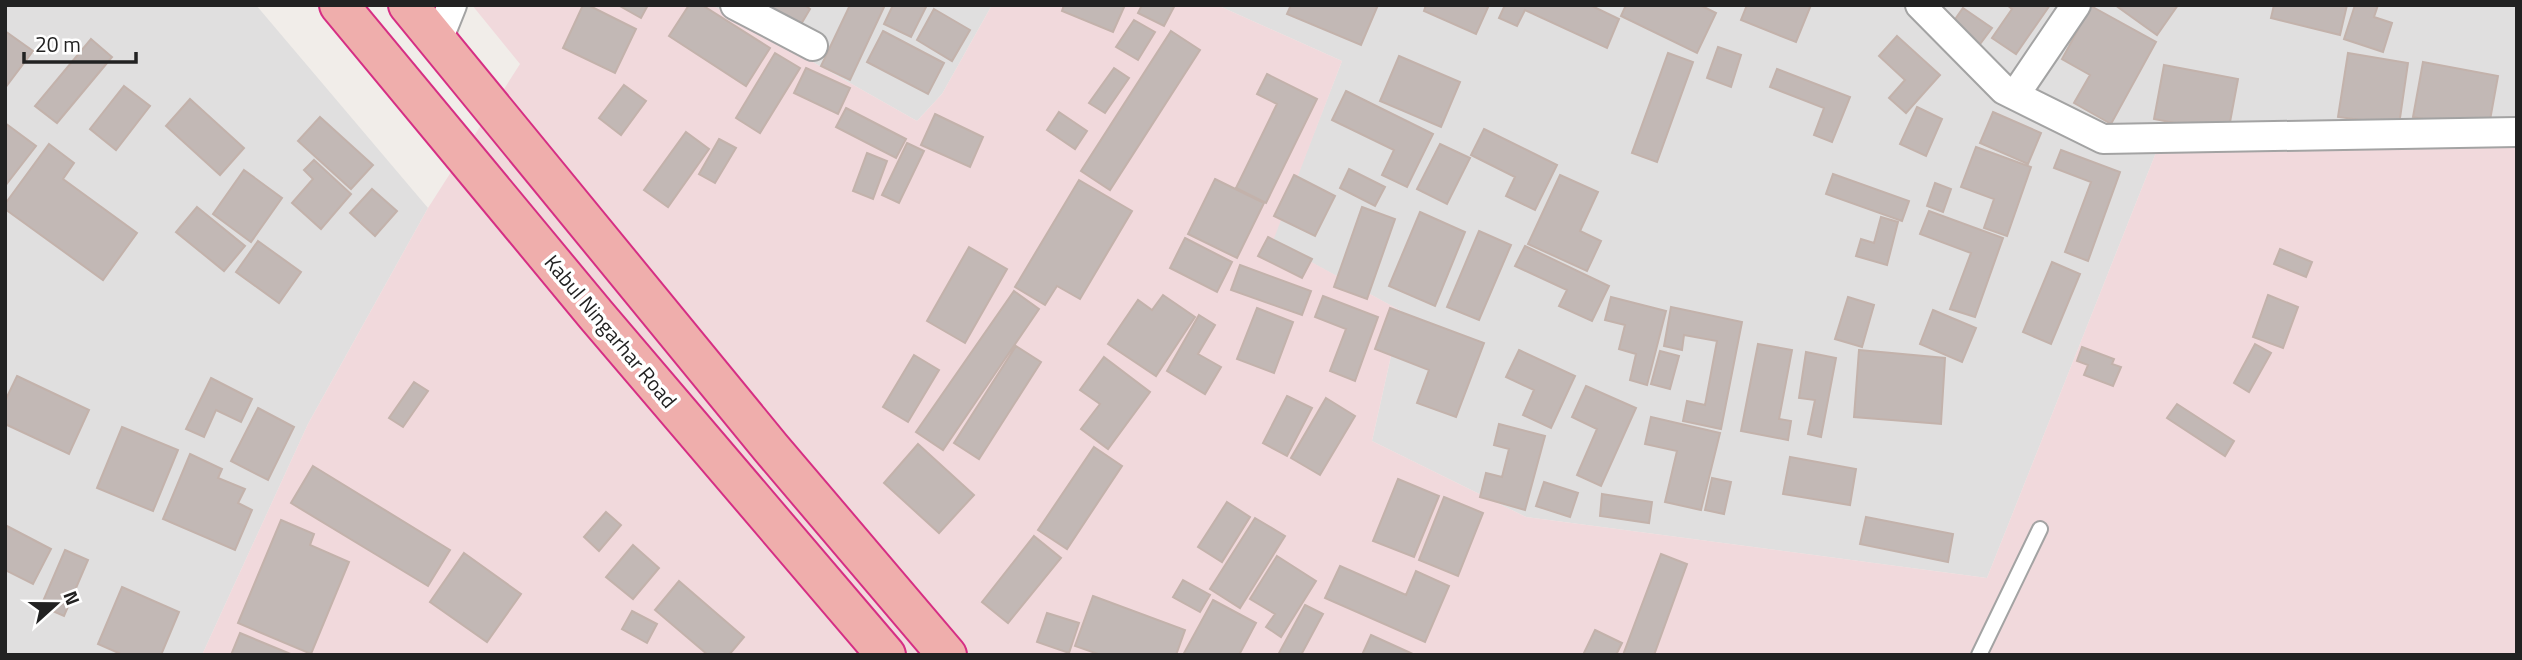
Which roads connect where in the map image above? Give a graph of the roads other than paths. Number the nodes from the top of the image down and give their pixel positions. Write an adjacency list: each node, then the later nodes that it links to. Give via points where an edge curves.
1 (339, 5): 11 (highway, Kabul Ningarhar Road)
2 (408, 5): 6 (highway)
3 (735, 5): 7 (street)
4 (1920, 5): 8 (street, via 2004,90)
5 (2076, 5): 8 (street)
6 (445, 22): 12 (highway, via 771,448)
7 (813, 46)
8 (2015, 95): 9 (street, via 2103,139)
9 (2517, 132)
10 (2040, 529): 13 (lane)
11 (886, 655)
12 (947, 655)
13 (1979, 655)

